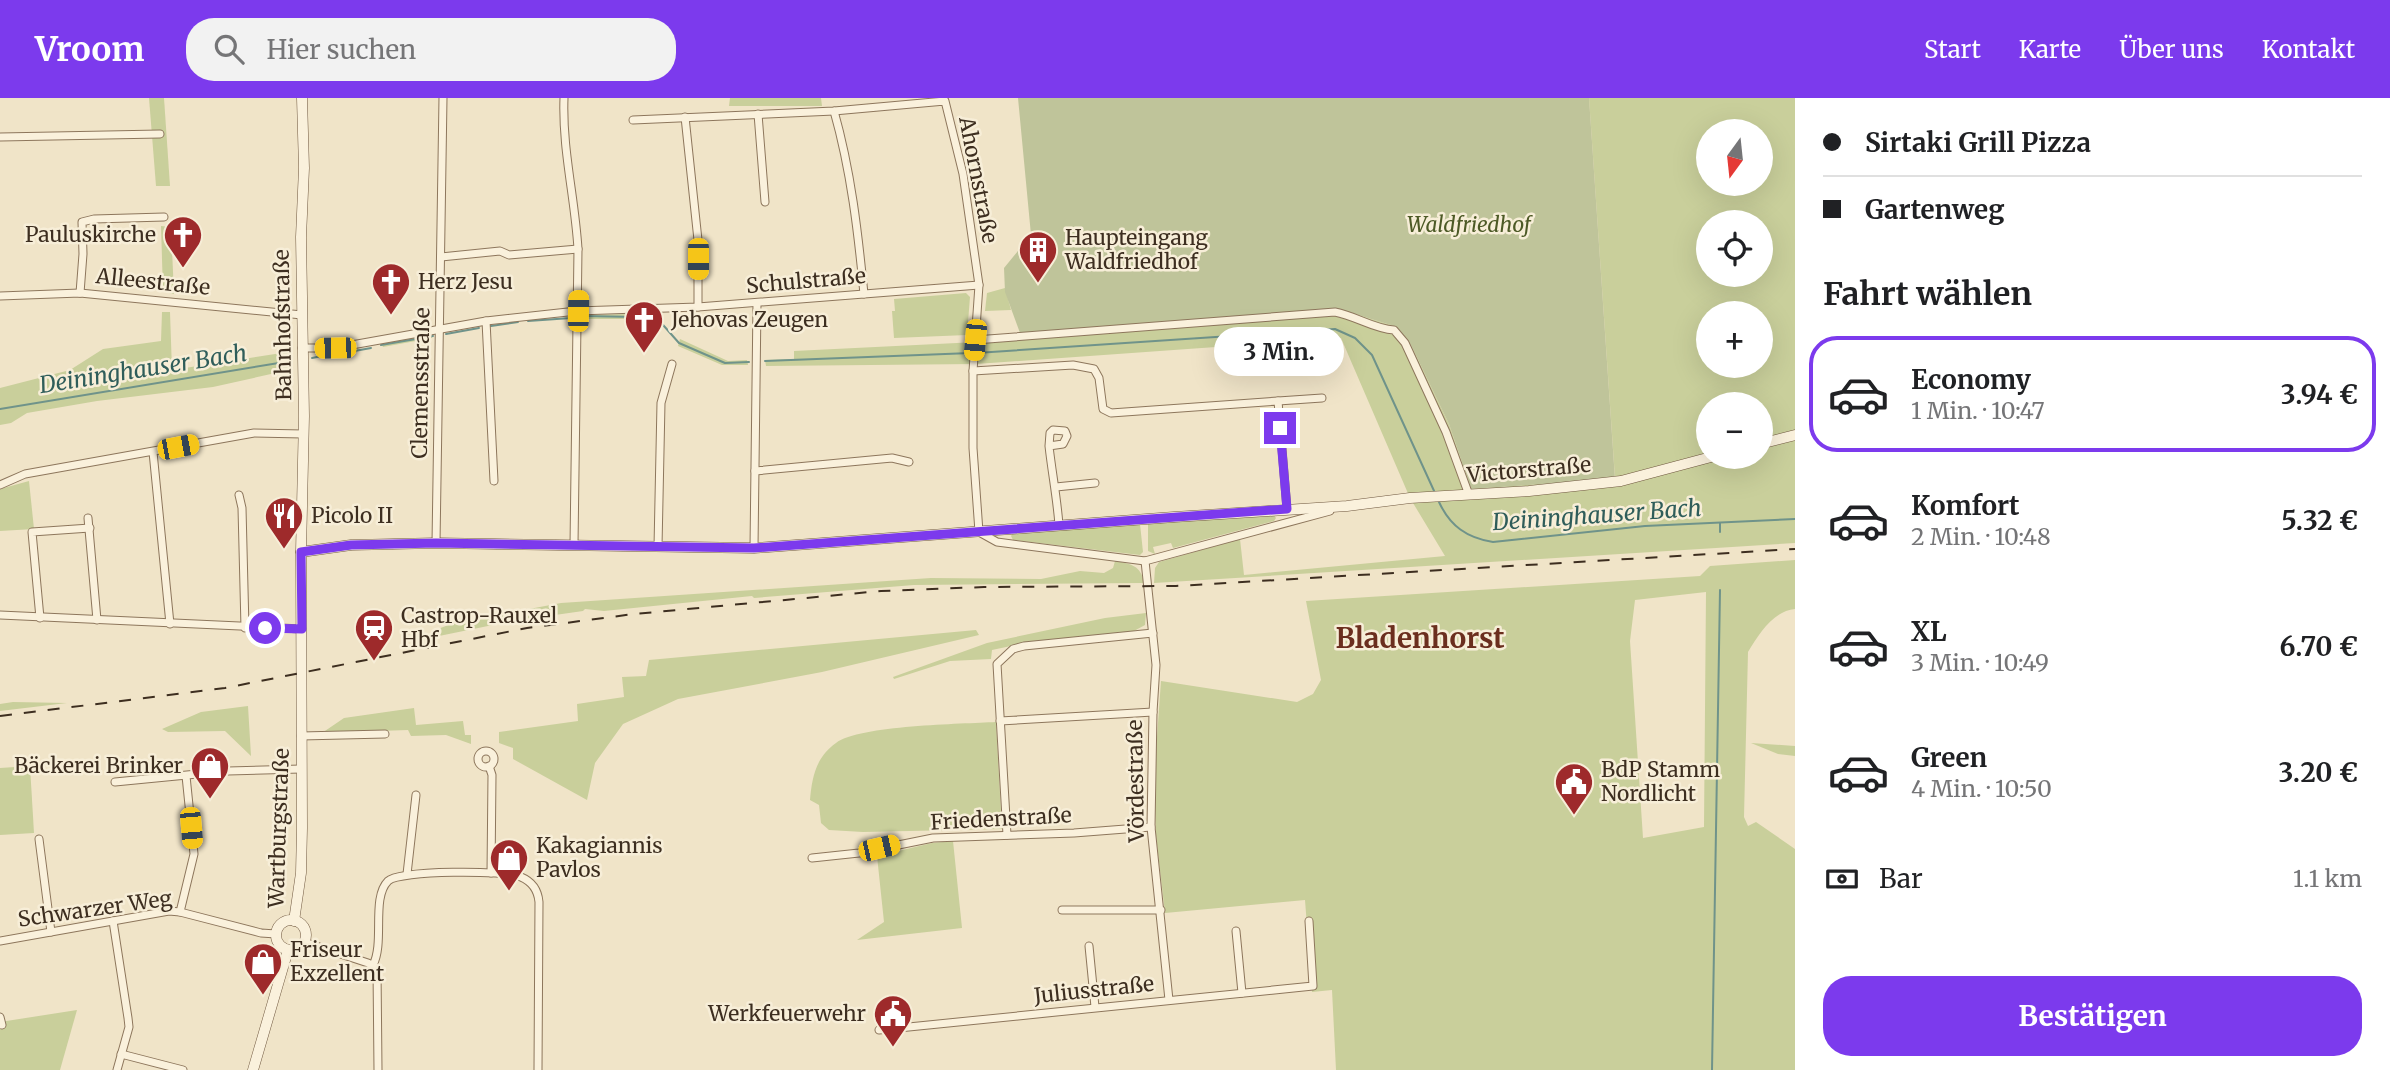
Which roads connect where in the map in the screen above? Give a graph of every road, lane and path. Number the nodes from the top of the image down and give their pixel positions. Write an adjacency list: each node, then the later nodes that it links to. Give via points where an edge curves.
1 (302, 98): 21 (street, Bahnhofstraße)
2 (443, 98): 13 (street, Clemensstraße)
3 (564, 98): 12 (street, via 563,127)
4 (834, 111): 5 (street, Ahornstraße); 14 (street, Ahornstraße, via 945,101 963,174); 16 (street, via 855,206)
5 (758, 114): 6 (street, Ahornstraße); 10 (street)
6 (685, 117): 7 (street, Ahornstraße); 19 (street, via 698,240)
7 (633, 120)
8 (159, 134): 9 (street)
9 (0, 137)
10 (765, 202)
11 (164, 217): 15 (street, via 82,222)
12 (578, 249): 13 (street); 20 (street)
13 (441, 257): 23 (street, Clemensstraße)
14 (979, 285): 16 (street, Schulstraße); 24 (street)
15 (79, 293): 17 (street, Alleestraße); 21 (street, Alleestraße)
16 (864, 294): 18 (street, Schulstraße)
17 (0, 296)
18 (757, 303): 19 (street, Schulstraße); 37 (street)
19 (698, 307): 20 (street, Schulstraße)
20 (578, 311): 22 (street, Schulstraße); 52 (street)
21 (302, 315): 25 (street, Bahnhofstraße)
22 (486, 321): 23 (street, Schulstraße); 38 (street)
23 (440, 330): 25 (street, Schulstraße, via 335,348); 51 (street, Clemensstraße)
24 (975, 340): 27 (street); 43 (street, via 1335,312 1353,315 1394,330 1405,344)
25 (302, 348): 30 (street, Bahnhofstraße)
26 (672, 364): 53 (street, via 661,403)
27 (972, 371): 29 (street, via 1073,365 1094,369 1103,409 1111,413); 50 (street)
28 (1322, 397): 29 (street)
29 (1278, 401): 45 (street)
30 (303, 434): 34 (street, via 254,433); 55 (street, Bahnhofstraße)
31 (1795, 435): 32 (street)
32 (1773, 441)
33 (1049, 446): 41 (street)
34 (153, 452): 40 (street, via 25,474); 60 (street)
35 (1696, 461): 43 (street, Victorstraße, via 1609,482)
36 (909, 462): 37 (street, via 892,458)
37 (755, 471): 54 (street)
38 (494, 481)
39 (1095, 483): 41 (street)
40 (0, 485)
41 (1056, 487): 48 (street)
42 (239, 495): 61 (street)
43 (1469, 495): 44 (street, Victorstraße)
44 (1347, 506): 45 (street, Victorstraße); 47 (street, Victorstraße)
45 (1283, 509): 47 (street); 48 (street, Victorstraße)
46 (88, 518): 49 (street)
47 (1281, 524): 56 (street, Victorstraße)
48 (1059, 525): 50 (street, Victorstraße)
49 (90, 528): 58 (street, via 32,532); 59 (street)
50 (979, 532): 54 (street, Victorstraße); 56 (street, Victorstraße, via 997,542)
51 (436, 543): 52 (street, Victorstraße); 55 (street, Victorstraße)
52 (574, 545): 53 (street, Victorstraße)
53 (658, 547): 54 (street, Victorstraße)
54 (754, 548)
55 (301, 552): 62 (street, Bahnhofstraße)
56 (1145, 561): 63 (street, Vördestraße)
57 (0, 615): 58 (street)
58 (40, 618): 59 (street)
59 (97, 620): 60 (street)
60 (170, 624): 61 (street)
61 (245, 628): 62 (street)
62 (302, 629): 67 (street, Wartburgstraße)
63 (1153, 633): 64 (street, Vördestraße); 65 (street, via 1013,649 997,664)
64 (1153, 712): 65 (street); 75 (street, Vördestraße)
65 (1000, 721): 76 (street)
66 (385, 734): 67 (street, Wartburgstraße)
67 (301, 736): 71 (street, Wartburgstraße)
68 (478, 742): 69 (street)
69 (481, 752): 70 (street, via 479,762); 70 (street, via 493,754)
70 (489, 766): 79 (street)
71 (301, 768): 72 (street); 85 (street, Wartburgstraße, via 301,873)
72 (186, 776): 73 (street); 83 (street, via 194,854)
73 (114, 782)
74 (416, 795): 80 (street)
75 (1151, 827): 76 (street, Friedenstraße); 82 (street, Vördestraße)
76 (1007, 835): 78 (street, Friedenstraße, via 933,838)
77 (39, 839): 88 (street)
78 (812, 858)
79 (491, 873): 80 (street); 104 (street, via 520,876 534,886 538,897)
80 (407, 874): 94 (street, via 390,879 381,892 378,952)
81 (1062, 910): 82 (street)
82 (1161, 910): 96 (street, Vördestraße)
83 (180, 912): 84 (street, Schwarzer Weg); 89 (street, Schwarzer Weg)
84 (113, 921): 88 (street, Schwarzer Weg); 99 (street, via 129,1027)
85 (294, 921): 89 (street, via 284,922); 91 (street, via 304,929)
86 (1309, 921): 95 (street, Juliusstraße, via 1313,986)
87 (1236, 930): 95 (street)
88 (51, 932): 90 (street, Schwarzer Weg)
89 (276, 934): 93 (street, via 278,943)
90 (0, 940)
91 (304, 942): 93 (street); 94 (street)
92 (1089, 946): 97 (street)
93 (288, 950): 102 (street)
94 (373, 965): 103 (street, via 379,974)
95 (1242, 993): 96 (street, Juliusstraße)
96 (1169, 1000): 97 (street, Juliusstraße)
97 (1095, 1007): 98 (street, Juliusstraße)
98 (879, 1030)
99 (121, 1054): 100 (street); 101 (street)
100 (117, 1070)
101 (183, 1070)
102 (253, 1070)
103 (379, 1070)
104 (538, 1070)

